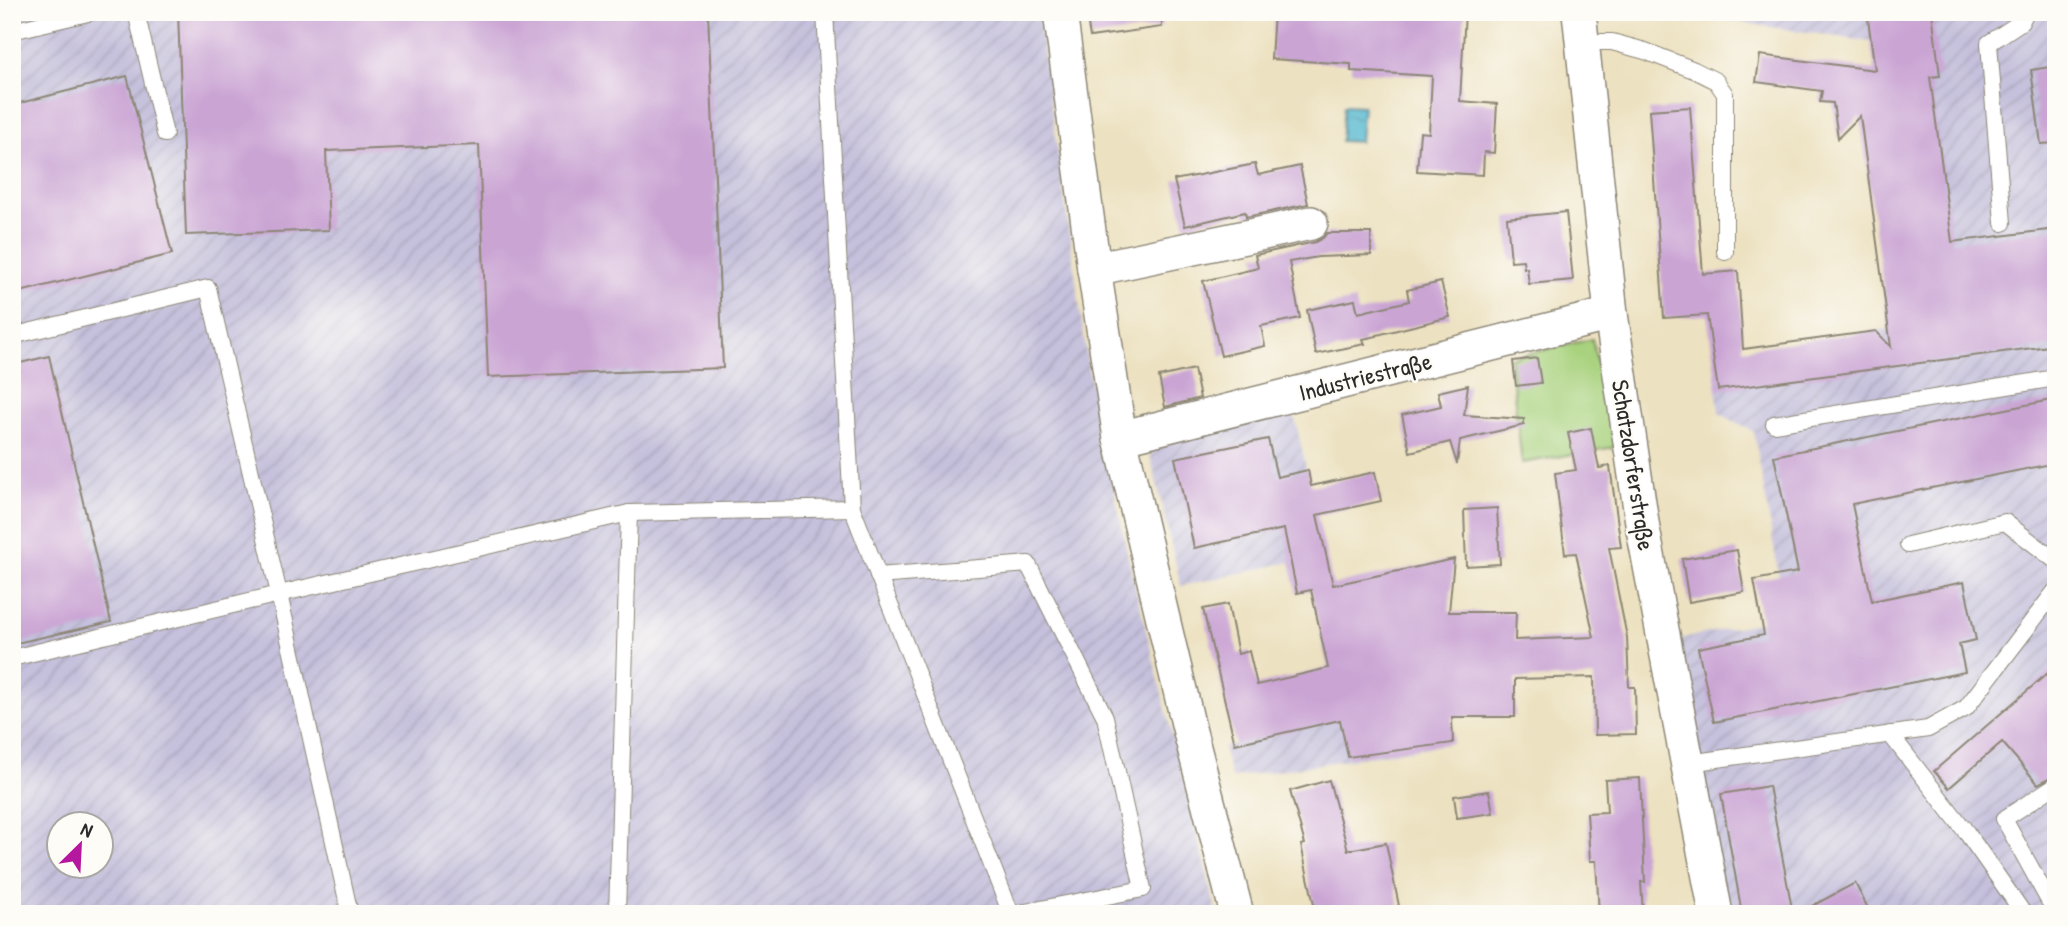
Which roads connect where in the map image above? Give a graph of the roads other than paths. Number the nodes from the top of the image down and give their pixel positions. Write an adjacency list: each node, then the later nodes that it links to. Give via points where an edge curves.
1 (92, 12): 7 (lane)
2 (136, 12): 8 (lane)
3 (825, 12): 18 (lane)
4 (1060, 12): 12 (street)
5 (2026, 12): 10 (lane, via 2021,22 1989,43)
6 (1580, 27): 11 (lane, via 1694,69 1716,80 1725,94); 13 (street, Schatzdorferstraße)
7 (12, 32)
8 (164, 134)
9 (1311, 223): 12 (street)
10 (2003, 223)
11 (1725, 253)
12 (1094, 269): 17 (street)
13 (1611, 314): 17 (street, Industriestraße); 27 (street, Schatzdorferstraße, via 1643,529)
14 (12, 335): 24 (lane, via 208,288)
15 (2056, 378): 16 (lane)
16 (1774, 424)
17 (1120, 438): 33 (street)
18 (852, 508): 19 (lane); 22 (lane)
19 (629, 513): 24 (lane); 31 (lane)
20 (1908, 545): 21 (lane, via 2005,522)
21 (2056, 561)
22 (878, 576): 32 (lane); 32 (lane, via 1028,564 1105,717 1143,889)
23 (2056, 590): 26 (lane, via 1966,708 1928,729)
24 (279, 594): 25 (lane); 30 (lane)
25 (12, 658)
26 (1890, 734): 27 (lane); 35 (lane)
27 (1689, 764): 34 (street, Schatzdorferstraße)
28 (2056, 785): 29 (lane, via 2004,819 2049,901)
29 (2056, 901)
30 (351, 914)
31 (617, 914)
32 (1013, 914)
33 (1237, 914)
34 (1716, 914)
35 (2024, 914)

